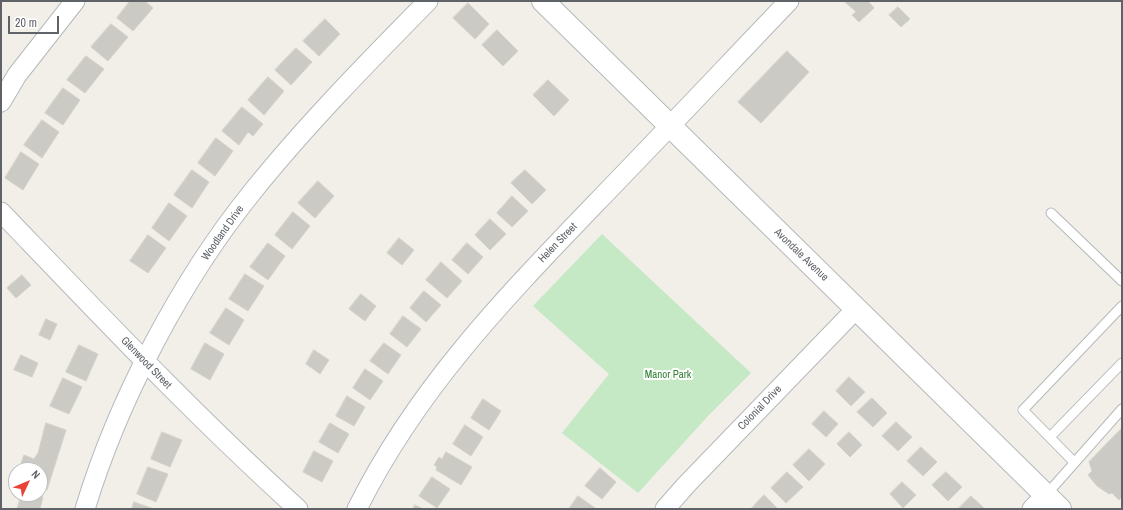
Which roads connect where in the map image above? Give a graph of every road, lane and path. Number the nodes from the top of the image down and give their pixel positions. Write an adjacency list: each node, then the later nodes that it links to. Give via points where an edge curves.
1 (75, 1): 5 (street, via 18,75)
2 (428, 1): 12 (street, Woodland Drive, via 342,89 252,192 193,277)
3 (543, 1): 6 (street, Avondale Avenue)
4 (789, 1): 6 (street, Helen Street)
5 (1, 102)
6 (670, 126): 11 (street, Avondale Avenue); 20 (street, Helen Street, via 510,293 457,354 393,446)
7 (1, 212): 12 (street, Glenwood Street)
8 (1051, 213): 9 (lane)
9 (1122, 281)
10 (1122, 306): 15 (lane, via 1023,410)
11 (856, 308): 17 (street, Avondale Avenue); 21 (street, Colonial Drive)
12 (145, 363): 18 (street, Woodland Drive, via 114,430); 19 (street, Glenwood Street, via 238,455)
13 (1122, 363): 15 (lane)
14 (1122, 409): 16 (lane)
15 (1050, 437): 16 (lane)
16 (1074, 462): 17 (lane)
17 (1046, 504)
18 (85, 509)
19 (298, 509)
20 (357, 509)
21 (665, 509)

